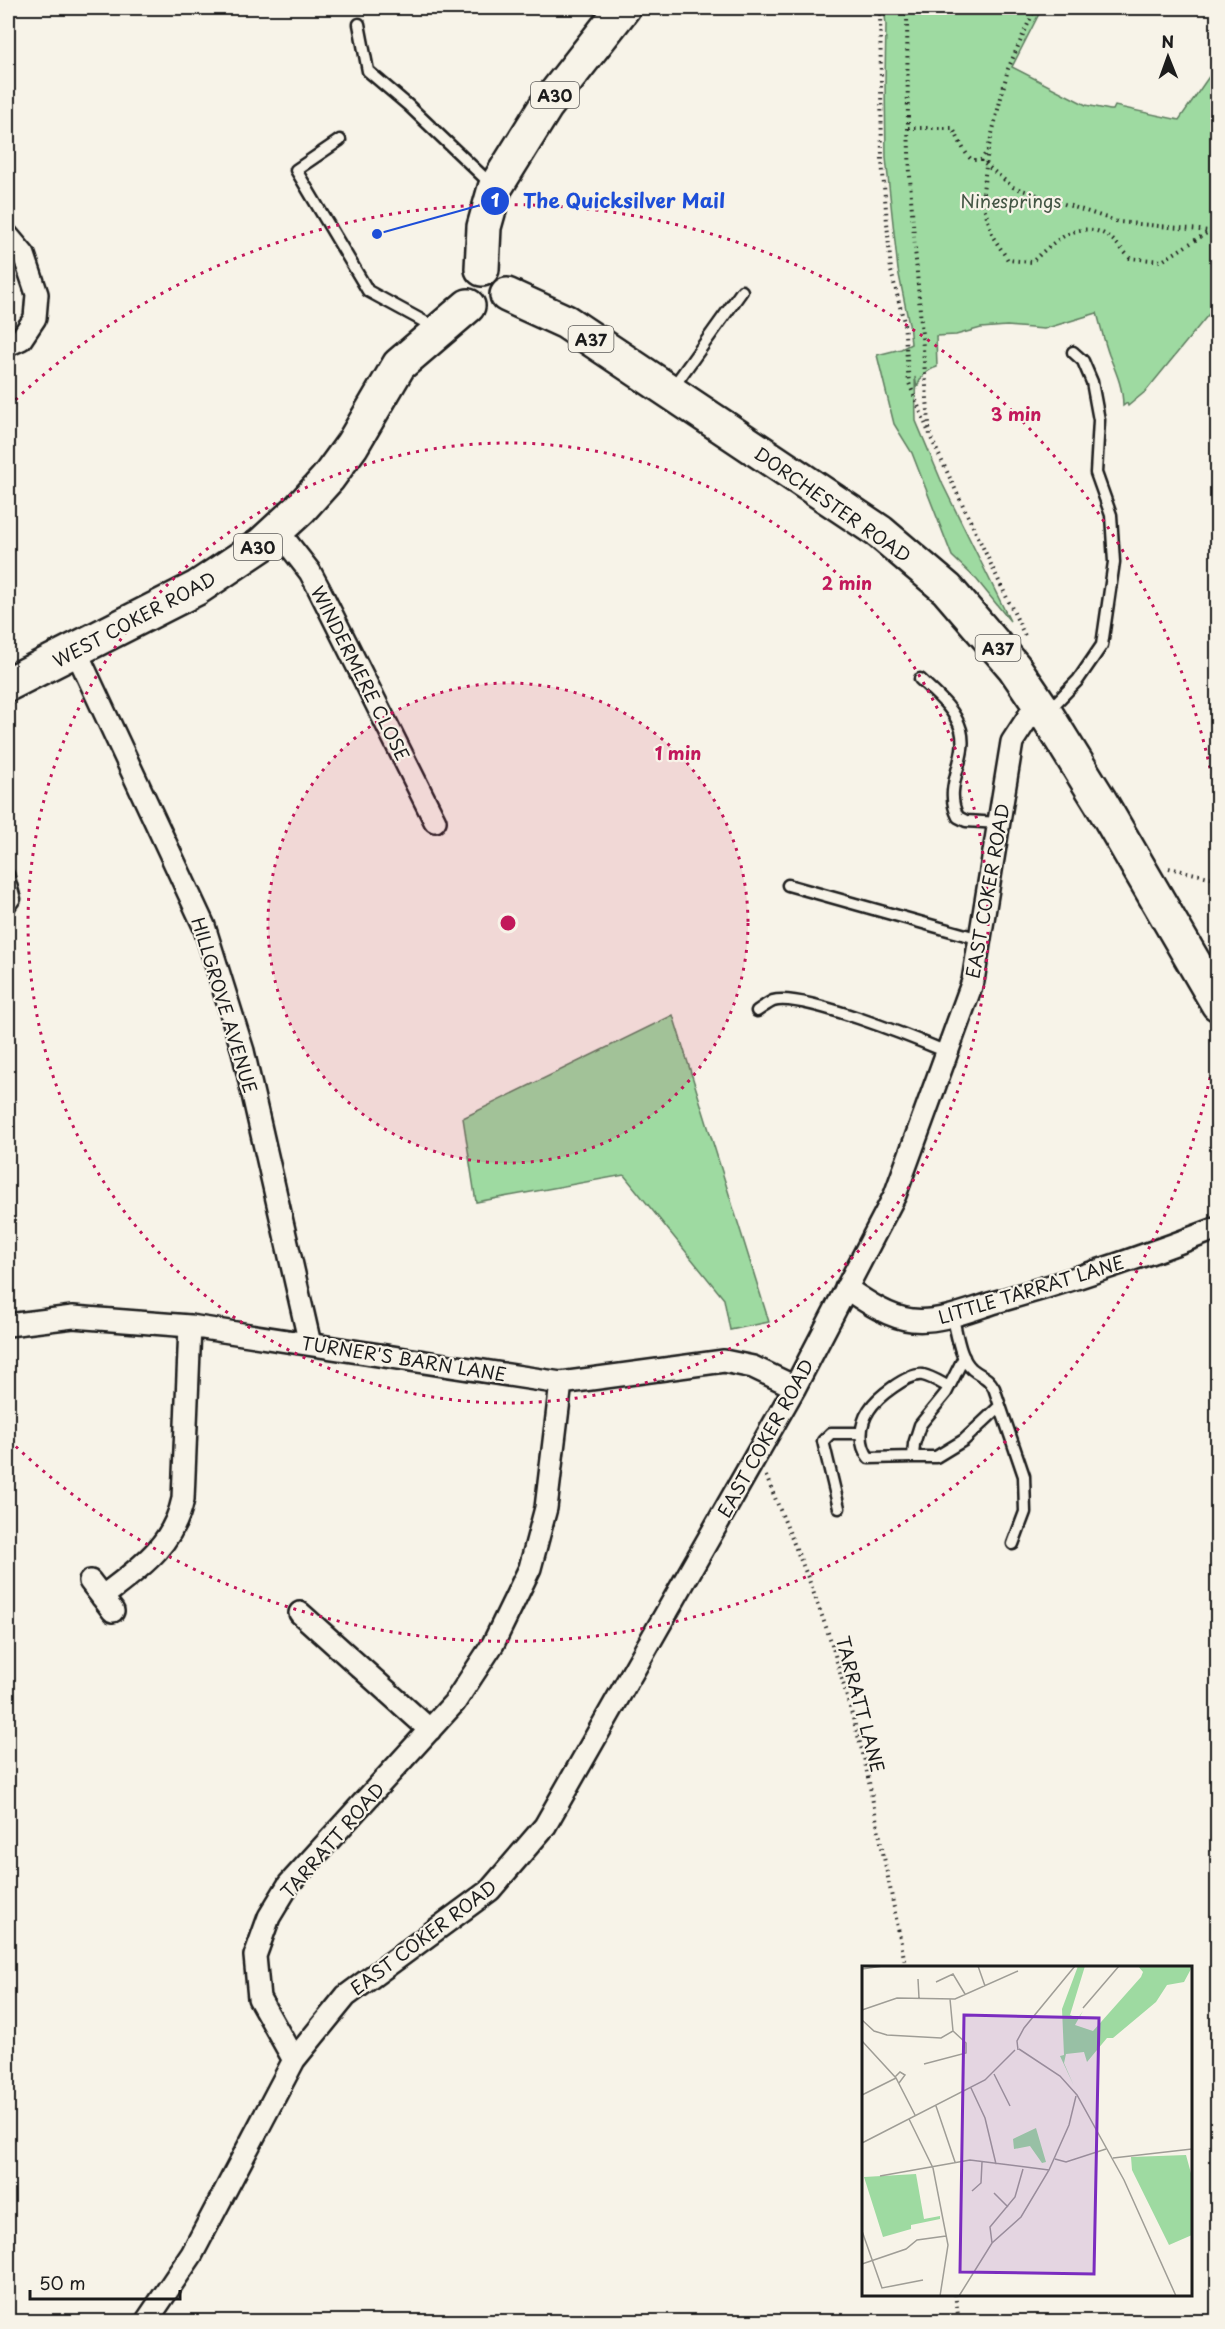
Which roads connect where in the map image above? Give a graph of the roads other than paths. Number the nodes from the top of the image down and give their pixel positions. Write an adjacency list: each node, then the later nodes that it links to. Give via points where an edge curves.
1 (623, 8): 4 (highway, A30, via 546,106)
2 (359, 24): 4 (lane, via 368,71)
3 (340, 140): 10 (lane, via 296,170 368,291)
4 (495, 188): 6 (highway, A30, via 484,227)
5 (8, 237): 11 (street, via 24,255 37,294 35,318 21,339)
6 (482, 269): 8 (highway, via 501,276); 9 (highway, via 464,283)
7 (742, 291): 13 (lane)
8 (507, 295): 9 (highway, via 494,312 480,313); 13 (highway, DORCHESTER ROAD / A37, via 566,322)
9 (468, 306): 10 (highway, WEST COKER ROAD / A30)
10 (439, 329): 14 (highway, WEST COKER ROAD / A30, via 399,365 328,478)
11 (8, 345)
12 (1073, 352): 18 (lane, via 1083,361 1092,382 1099,420 1096,473 1111,514 1114,562 1102,645 1078,680)
13 (669, 393): 18 (highway, DORCHESTER ROAD / A37, via 880,532 913,558 983,629)
14 (278, 531): 15 (highway, WEST COKER ROAD / A30, via 197,588); 19 (street, WINDERMERE CLOSE, via 314,579)
15 (76, 651): 17 (highway, WEST COKER ROAD / A30); 33 (street, HILLGROVE AVENUE, via 204,926 243,1051)
16 (920, 679): 20 (lane, via 948,706 961,731 962,747 952,798 958,817)
17 (8, 684)
18 (1042, 708): 20 (street, EAST COKER ROAD, via 1012,742); 25 (highway, DORCHESTER ROAD / A37)
19 (435, 820)
20 (999, 823): 24 (street, EAST COKER ROAD)
21 (8, 874): 23 (lane, via 15,899)
22 (788, 885): 24 (lane)
23 (8, 909)
24 (980, 939): 27 (street, EAST COKER ROAD, via 973,981)
25 (1218, 1004)
26 (757, 1011): 27 (lane, via 773,1001 792,1001 885,1026)
27 (947, 1052): 29 (street, EAST COKER ROAD, via 895,1195)
28 (1218, 1228): 30 (street, LITTLE TARRAT LANE, via 1045,1288)
29 (846, 1288): 30 (street, LITTLE TARRAT LANE, via 889,1313 911,1320); 36 (street, EAST COKER ROAD)
30 (952, 1315): 34 (lane)
31 (8, 1325): 32 (street, TURNER'S BARN LANE, via 73,1317)
32 (190, 1326): 33 (street, TURNER'S BARN LANE); 43 (street, via 179,1518 154,1555)
33 (310, 1344): 35 (street, TURNER'S BARN LANE)
34 (964, 1357): 37 (lane); 38 (lane, via 971,1368 989,1379)
35 (561, 1383): 36 (street, TURNER'S BARN LANE, via 724,1362 753,1367); 45 (street, TARRATT ROAD, via 546,1508 530,1568 493,1644 455,1702)
36 (795, 1387): 46 (street, EAST COKER ROAD, via 546,1826 490,1890 346,1996)
37 (949, 1387): 39 (lane, via 922,1375 900,1382 870,1409); 40 (lane, via 920,1425)
38 (1000, 1406): 40 (lane, via 964,1440 936,1456); 42 (lane, via 1024,1476 1025,1512)
39 (861, 1433): 40 (lane, via 868,1458); 41 (lane, via 831,1433 823,1441)
40 (913, 1457)
41 (839, 1508)
42 (1013, 1544)
43 (102, 1597)
44 (300, 1613): 45 (street)
45 (430, 1730): 46 (street, TARRATT ROAD, via 289,1884 269,1917 255,1956 259,1998)
46 (294, 2060): 47 (street, EAST COKER ROAD, via 192,2254)
47 (146, 2322)

